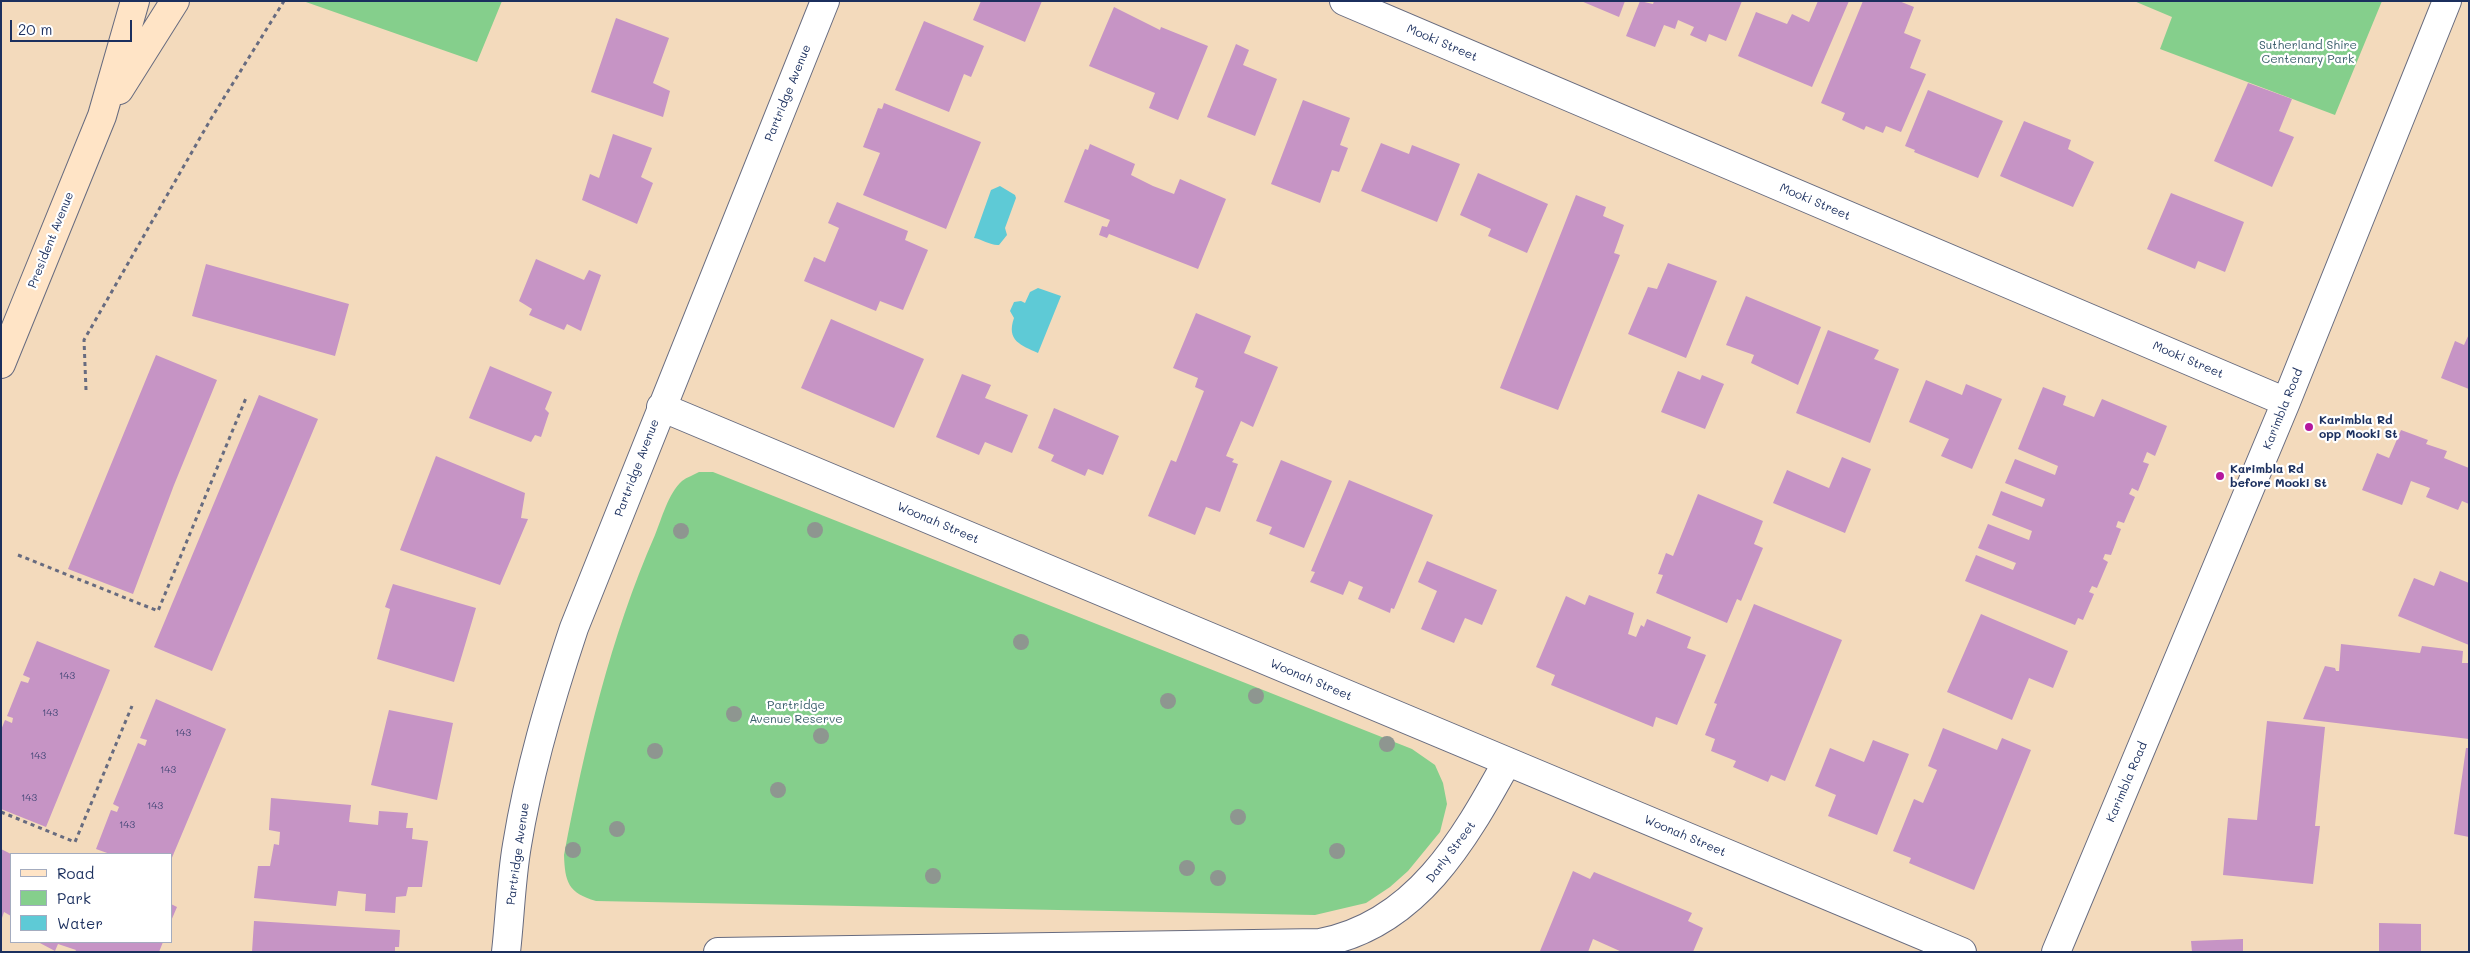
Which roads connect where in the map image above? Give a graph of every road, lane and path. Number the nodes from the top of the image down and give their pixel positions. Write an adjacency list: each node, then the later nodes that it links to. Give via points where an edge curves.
1 (135, 1): 7 (main road, President Avenue)
2 (176, 1): 7 (main road, President Avenue)
3 (284, 1): 9 (path, via 212,117 84,340)
4 (825, 1): 12 (street, Partridge Avenue)
5 (1344, 1): 11 (street, Mooki Street)
6 (2447, 1): 11 (street, Karimbla Road)
7 (102, 116): 8 (main road, President Avenue)
8 (1, 364)
9 (86, 390)
10 (246, 398): 13 (path, via 158,611)
11 (2286, 402): 20 (street, Karimbla Road)
12 (661, 407): 15 (street, Woonah Street); 17 (street, Partridge Avenue, via 574,628 549,704 532,767 517,846)
13 (18, 555)
14 (132, 706): 16 (path, via 75,842)
15 (1507, 762): 18 (street, Darly Street, via 1473,822 1446,862 1421,890 1387,918 1336,940 1320,943); 19 (street, Woonah Street)
16 (1, 812)
17 (506, 952)
18 (718, 952)
19 (1962, 952)
20 (2056, 952)

